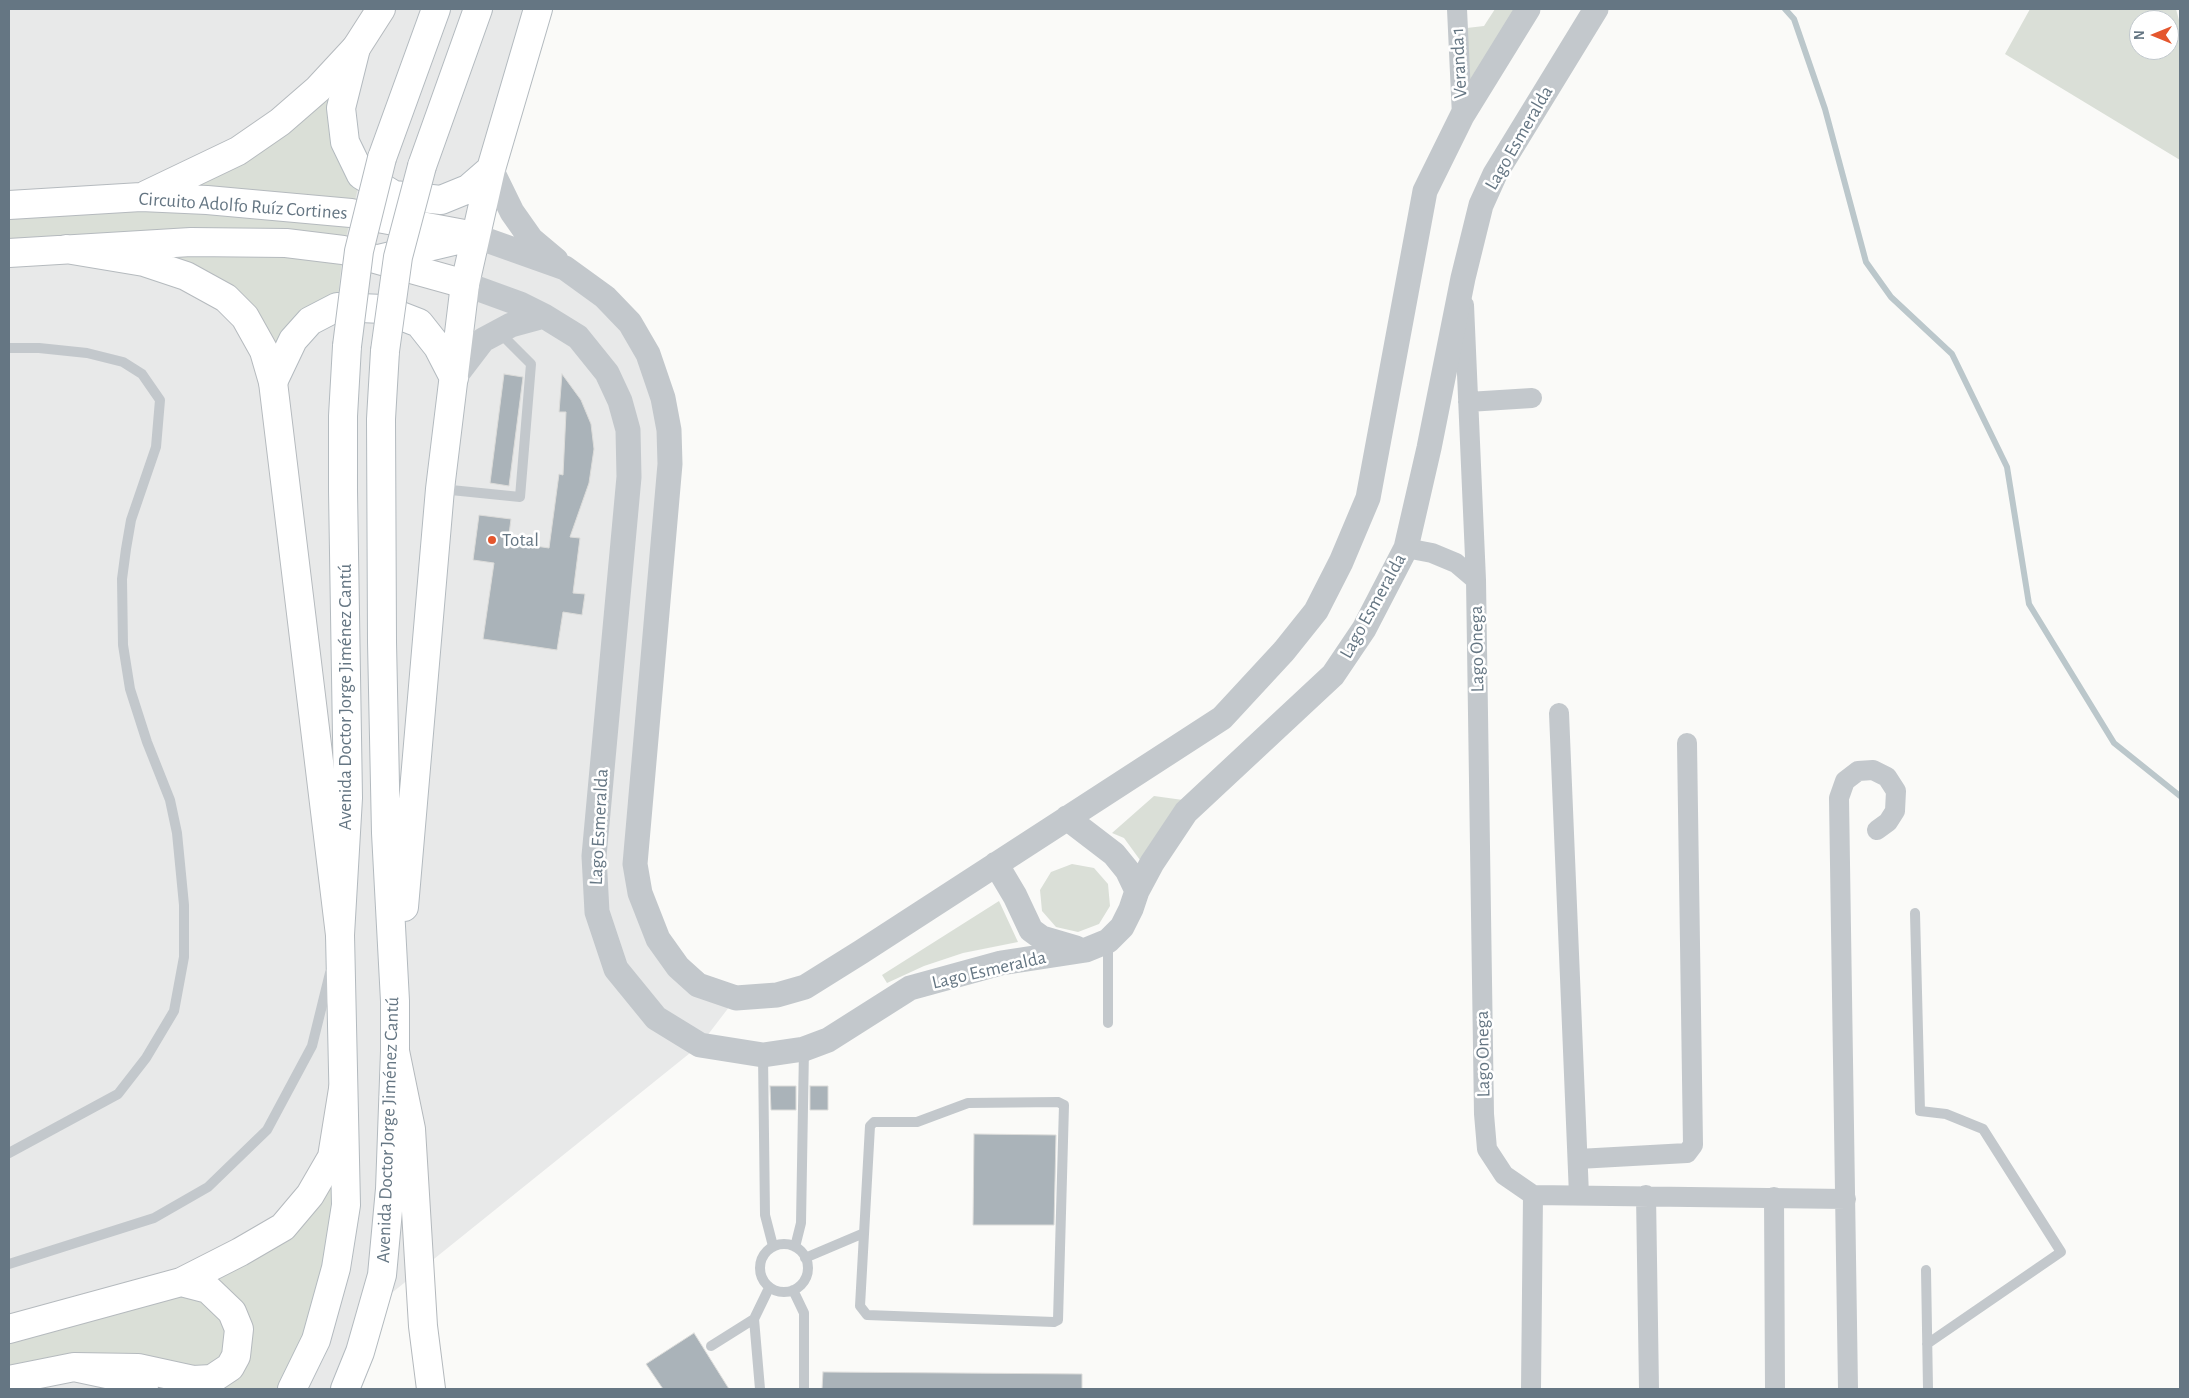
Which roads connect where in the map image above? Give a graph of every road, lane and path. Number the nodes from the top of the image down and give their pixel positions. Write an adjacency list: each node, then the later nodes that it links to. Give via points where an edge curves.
1 (381, 9): 8 (main road)
2 (436, 9): 38 (main road, Avenida Doctor Jorge Jiménez Cantú, bridge, via 382,158 359,251 347,346 343,490 348,798)
3 (478, 9): 41 (main road, Avenida Doctor Jorge Jiménez Cantú, bridge, via 422,166 398,257 385,351 381,419 382,642 386,833)
4 (538, 9): 10 (main road)
5 (1457, 9): 9 (street, Veranda 1)
6 (1528, 9): 9 (street, Lago Esmeralda)
7 (1596, 9): 18 (street, Lago Esmeralda, via 1495,174 1481,205)
8 (356, 48): 10 (main road, via 341,108 345,142 361,176 394,195 441,200 468,189); 11 (main road, via 318,89 238,152)
9 (1462, 116): 32 (street, Lago Esmeralda, via 1425,191 1368,498 1316,611 1222,718)
10 (491, 169): 13 (main road); 17 (street, via 512,212 531,239)
11 (141, 197): 12 (main road, Circuito Adolfo Ruíz Cortines); 13 (main road, Circuito Adolfo Ruíz Cortines, via 351,213)
12 (9, 205)
13 (475, 236): 16 (main road); 17 (street, Lago Esmeralda); 19 (main road)
14 (66, 249): 15 (main road, Circuito Adolfo Ruíz Cortines); 16 (main road, Circuito Adolfo Ruíz Cortines, via 191,242 286,243 343,250); 24 (main road, via 144,262 186,276 226,298 245,317 264,351)
15 (9, 253)
16 (376, 259): 19 (main road, Circuito Adolfo Ruíz Cortines)
17 (566, 268): 34 (street, Lago Esmeralda, via 605,297 630,324 648,354 658,380 669,430 669,490 636,864 645,911 658,939 678,967 698,985 736,998 777,995 805,987)
18 (1462, 278): 26 (street, Lago Onega); 28 (street, Lago Esmeralda)
19 (465, 284): 20 (street, Lago Esmeralda, via 503,296); 23 (main road)
20 (544, 316): 21 (street); 45 (street, Lago Esmeralda, via 578,337 599,361 620,400 628,430 629,477 594,856 596,912 616,969 656,1018 700,1045)
21 (498, 331): 23 (street, via 483,340); 27 (lane, via 531,364 520,497)
22 (9, 348): 47 (lane, via 87,353 123,362 142,374 160,400 156,448 131,520 126,549 122,579 123,645 130,689 170,800 177,833 184,905 184,957 174,1011 146,1058 118,1094)
23 (454, 378): 24 (main road, via 438,347 419,323 383,308 337,307 310,321 293,340); 27 (main road)
24 (273, 382): 38 (main road)
25 (1532, 398): 26 (street)
26 (1468, 402): 29 (street, Lago Onega)
27 (440, 489): 41 (main road)
28 (1406, 548): 29 (street, Lago Onega, via 1432,553 1456,563); 35 (street, Lago Esmeralda, via 1364,630 1333,676 1186,812)
29 (1476, 580): 49 (street, Lago Onega, via 1487,1140 1488,1149 1504,1174)
30 (1559, 713): 48 (street)
31 (1687, 743): 48 (street, via 1693,1145 1687,1153)
32 (1067, 818): 34 (street, Lago Esmeralda); 35 (street, via 1114,854 1127,870)
33 (1877, 830): 53 (street, via 1888,822 1895,810 1896,791 1887,778 1874,770 1858,771 1845,781 1839,798)
34 (996, 864): 37 (street)
35 (1137, 892): 39 (street, Lago Esmeralda, via 1122,927)
36 (1916, 913): 65 (lane, via 1920,1111 1946,1114 1983,1129 2061,1252)
37 (1031, 930): 39 (street, via 1042,938); 40 (street)
38 (340, 935): 46 (main road, Avenida Doctor Jorge Jiménez Cantú); 58 (lane, via 312,1046 260,1136 208,1187 154,1218)
39 (1097, 945): 40 (street, Lago Esmeralda); 42 (lane)
40 (1025, 959): 43 (street, Lago Esmeralda, via 910,988 828,1040)
41 (395, 1001): 44 (main road, Avenida Doctor Jorge Jiménez Cantú)
42 (1108, 1023)
43 (804, 1049): 45 (street, Lago Esmeralda); 56 (lane, via 801,1223)
44 (395, 1052): 71 (main road, Avenida Doctor Jorge Jiménez Cantú, via 390,1189 382,1275 360,1352); 72 (main road, via 411,1129 423,1326)
45 (763, 1055): 55 (lane, via 765,1215)
46 (343, 1089): 60 (main road, via 332,1157 310,1195 283,1227); 70 (main road, Avenida Doctor Jorge Jiménez Cantú, via 346,1205 336,1268 316,1340)
47 (9, 1152)
48 (1578, 1159): 50 (street)
49 (1533, 1195): 50 (street); 75 (street)
50 (1579, 1195): 51 (street)
51 (1646, 1195): 52 (street); 76 (street)
52 (1774, 1197): 53 (street); 77 (street)
53 (1846, 1199): 78 (street)
54 (864, 1233): 54 (lane, via 870,1126 874,1122 917,1122 968,1103 1058,1102 1064,1105 1058,1320 867,1315 860,1306); 57 (lane)
55 (774, 1246): 56 (lane); 61 (lane, via 762,1258 760,1266 760,1274)
56 (795, 1247): 57 (lane)
57 (805, 1258): 62 (lane, via 807,1273)
58 (9, 1264)
59 (1926, 1270): 65 (lane)
60 (181, 1282): 64 (main road); 67 (main road, via 208,1288 232,1312 239,1329 236,1356 230,1367 212,1379 194,1380 138,1368)
61 (769, 1288): 62 (lane, via 785,1292); 63 (lane)
62 (793, 1290): 74 (lane, via 804,1313)
63 (754, 1319): 66 (lane); 73 (lane)
64 (9, 1329)
65 (1927, 1344): 79 (lane)
66 (711, 1346)
67 (74, 1367): 68 (main road); 69 (main road, via 135,1380)
68 (9, 1380)
69 (144, 1389)
70 (292, 1389)
71 (345, 1389)
72 (431, 1389)
73 (760, 1389)
74 (804, 1389)
75 (1531, 1389)
76 (1649, 1389)
77 (1775, 1389)
78 (1848, 1389)
79 (1928, 1389)

